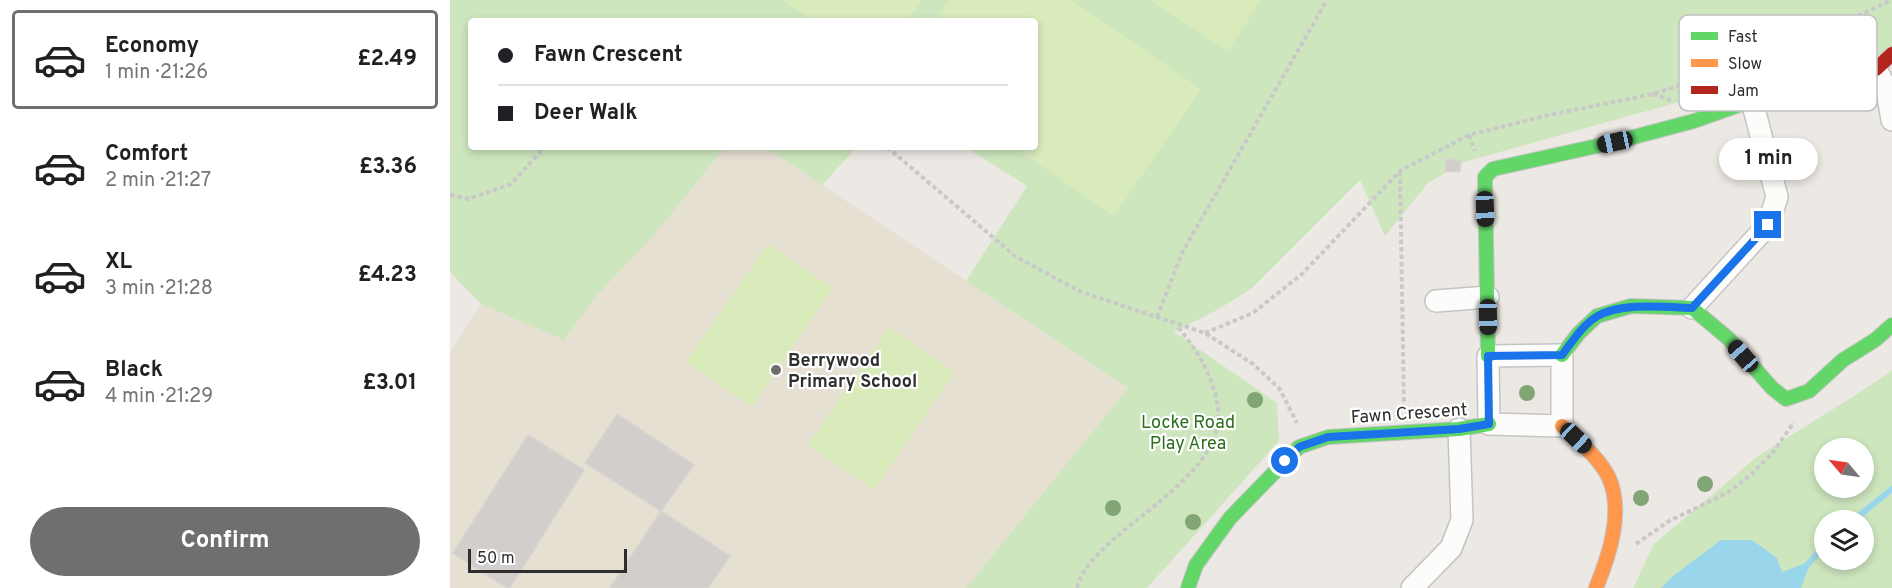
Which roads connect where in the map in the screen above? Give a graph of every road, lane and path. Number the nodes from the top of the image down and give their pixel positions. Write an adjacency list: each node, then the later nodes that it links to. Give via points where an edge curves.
1 (1327, 0): 15 (path, via 1183,251)
2 (1892, 54): 3 (street)
3 (1877, 68)
4 (1877, 71): 7 (street, via 1887,90)
5 (1720, 111): 12 (street, via 1683,124 1493,169 1485,177)
6 (1755, 111): 14 (street, via 1777,197 1768,225)
7 (1892, 120)
8 (542, 150): 11 (path, via 511,184 469,199)
9 (891, 150): 15 (path, via 1015,256 1079,291)
10 (1400, 171): 24 (path)
11 (450, 195)
12 (1488, 297): 13 (street); 19 (street)
13 (1436, 301)
14 (1692, 308): 17 (street, via 1729,339 1786,399 1809,391 1843,360); 18 (street, via 1631,306 1597,316)
15 (1157, 317): 16 (path)
16 (1176, 324): 25 (path, via 1204,333 1253,364 1279,388 1297,422); 27 (path, via 1202,361 1210,382 1218,411 1216,435 1173,492 1093,560)
17 (1892, 326)
18 (1562, 355): 19 (street); 22 (street)
19 (1488, 356): 21 (street)
20 (1798, 417): 26 (path, via 1752,474 1726,493 1669,521)
21 (1489, 424): 22 (street); 23 (street, Fawn Crescent)
22 (1562, 426): 30 (street, via 1590,451 1610,480 1616,514 1605,569)
23 (1459, 429): 24 (street, Fawn Crescent); 29 (street, via 1462,520 1451,548)
24 (1405, 431): 25 (street, Fawn Crescent, via 1328,437)
25 (1299, 447): 28 (street, Fawn Crescent, via 1230,518 1196,566)
26 (1630, 551)
27 (1077, 588)
28 (1188, 588)
29 (1412, 588)
30 (1596, 588)

